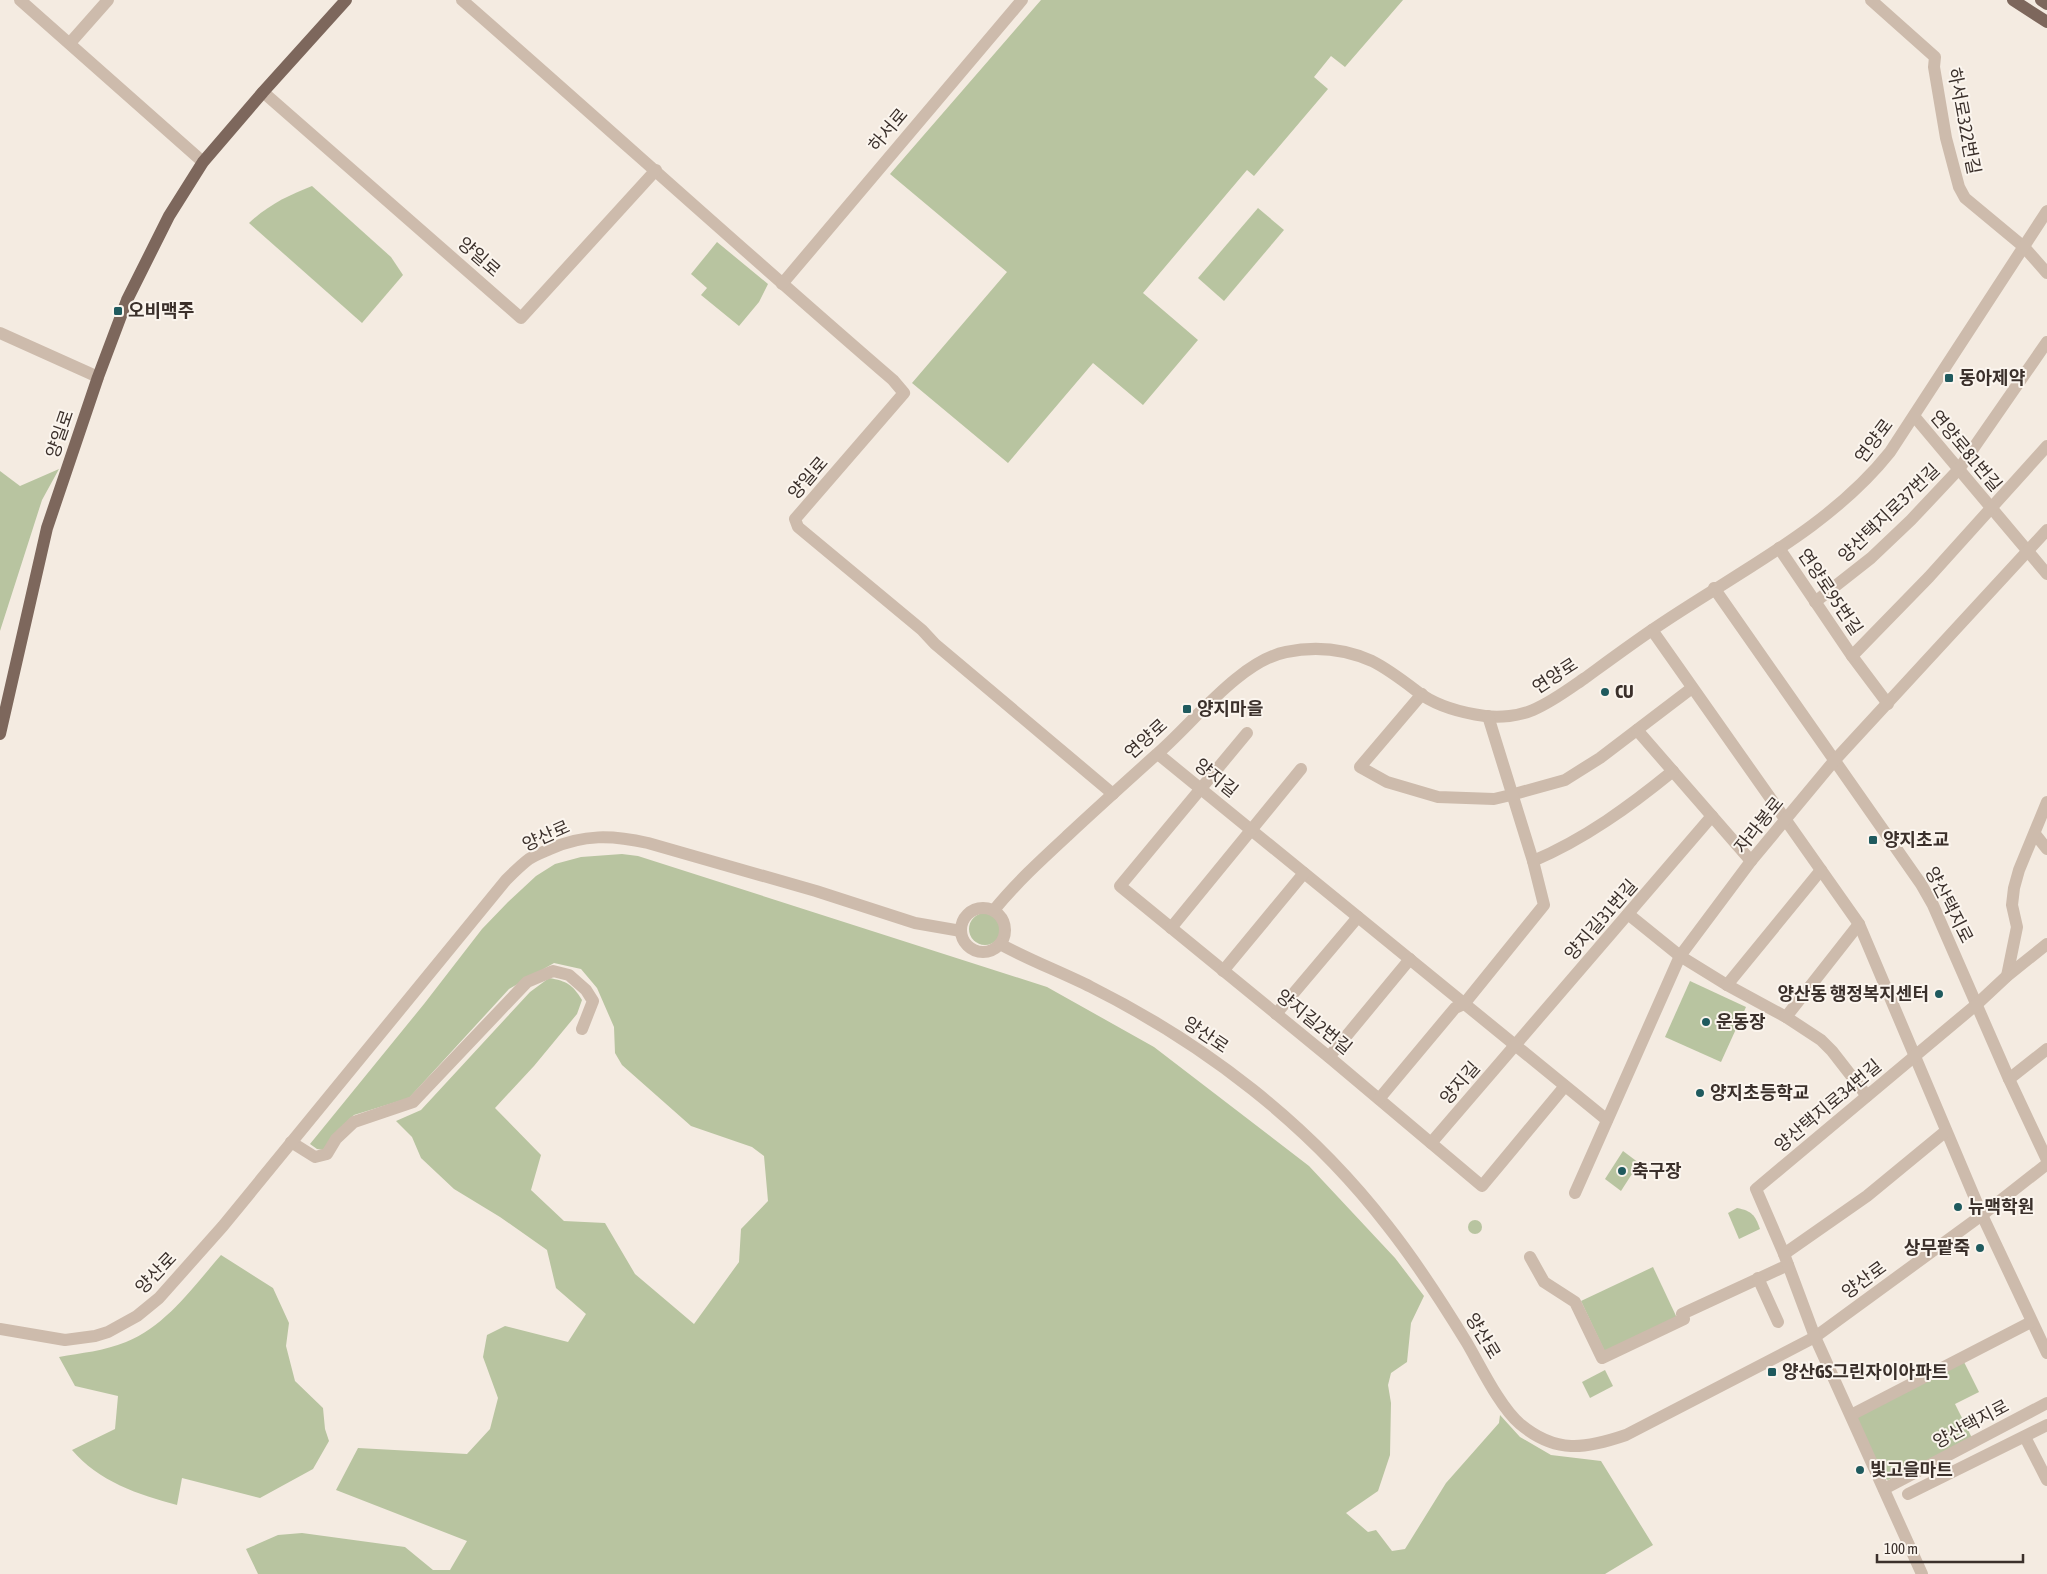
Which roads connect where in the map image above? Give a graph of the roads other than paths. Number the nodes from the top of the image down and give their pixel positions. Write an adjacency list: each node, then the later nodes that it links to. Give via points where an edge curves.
1 (20, 0): 11 (street)
2 (108, 0): 11 (street)
3 (346, 0): 12 (main road, 양일로)
4 (462, 0): 14 (street, 양일로)
5 (1022, 0): 18 (street, 하서로)
6 (1871, 0): 16 (street, 하서로322번길, via 1935,57 1934,67 1953,170 1959,187 1965,198)
7 (2013, 0): 10 (main road)
8 (2041, 0): 9 (main road)
9 (2047, 4)
10 (2047, 22)
11 (70, 43): 13 (street)
12 (263, 92): 13 (main road, 양일로); 14 (street, 양일로, via 521,318)
13 (204, 162): 21 (main road, 양일로, via 169,216 150,254)
14 (656, 170): 18 (street, 양일로)
15 (2047, 211): 16 (street, 연양로)
16 (2024, 247): 17 (street, 하서로322번길); 22 (street, 연양로)
17 (2047, 273)
18 (782, 284): 47 (street, 양일로, via 904,393 795,519 798,527)
19 (0, 333): 21 (street)
20 (2047, 342): 24 (street, 양산택지로37번길)
21 (98, 378): 41 (main road, 양일로, via 47,528)
22 (1914, 416): 24 (street, 연양로81번길); 27 (street, 연양로, via 1874,473 1834,509)
23 (2047, 446): 25 (street, 연양로81번길)
24 (1959, 469): 25 (street, 연양로81번길); 32 (street, 양산택지로37번길, via 1912,520)
25 (1992, 508): 28 (street, 연양로81번길); 30 (street, 연양로81번길)
26 (2047, 530): 28 (street, 자라봉로)
27 (1779, 548): 31 (street, 연양로); 32 (street, 연양로95번길)
28 (2028, 550): 29 (street, 연양로81번길); 37 (street, 자라봉로)
29 (2047, 574)
30 (1929, 577): 34 (street, 연양로95번길)
31 (1714, 588): 33 (street, 연양로); 43 (street, 양산택지로)
32 (1815, 602): 34 (street, 연양로95번길)
33 (1652, 630): 35 (street); 38 (street, 연양로, via 1534,710 1516,715)
34 (1852, 656): 37 (street, 연양로95번길)
35 (1692, 688): 39 (street); 51 (street)
36 (1422, 694): 38 (street, 연양로, via 1457,710); 42 (street, 연양로, via 1382,666 1355,654 1327,649 1284,652 1250,669 1224,690); 48 (street, via 1360,767 1387,782 1438,797 1494,799)
37 (1888, 704): 43 (street, 자라봉로)
38 (1488, 716): 48 (street)
39 (1637, 730): 45 (street); 48 (street, via 1565,780)
40 (1247, 733): 46 (street)
41 (0, 734)
42 (1158, 754): 46 (street, 양지길); 47 (street, 연양로)
43 (1834, 761): 51 (street, 자라봉로); 73 (street, 양산택지로, via 1925,891)
44 (1301, 769): 52 (street)
45 (1673, 771): 50 (street); 55 (street, via 1603,823)
46 (1202, 789): 52 (street, 양지길); 63 (street, 양지길2번길, via 1120,886)
47 (1113, 794): 59 (street, 연양로, via 1014,885)
48 (1511, 795): 55 (street)
49 (2047, 802): 53 (street)
50 (1712, 816): 56 (street); 60 (street, 양지길31번길)
51 (1786, 818): 56 (street, 자라봉로); 57 (street)
52 (1252, 830): 58 (street, 양지길); 63 (street)
53 (2035, 834): 54 (street); 70 (street, via 2014,888 2012,905 2017,927)
54 (2047, 849)
55 (1533, 861): 72 (street, via 1544,905)
56 (1751, 861): 67 (street, 자라봉로)
57 (1820, 870): 62 (street); 71 (street)
58 (1304, 873): 61 (street, 양지길); 69 (street)
59 (994, 910): 64 (street, via 984,908 970,912 962,923); 65 (street, via 1005,926)
60 (1628, 914): 67 (street); 77 (street, 양지길31번길)
61 (1358, 917): 68 (street, 양지길); 74 (street)
62 (1859, 924): 75 (street); 79 (street)
63 (1171, 928): 69 (street, 양지길2번길)
64 (961, 931): 65 (street, via 964,941 974,950 988,951); 87 (street, 양산로, via 915,923 816,891 621,837 579,839 563,844 530,858 506,880)
65 (1000, 944): 98 (street, 양산로, via 1092,987 1174,1034 1257,1093 1321,1151 1358,1190 1411,1256 1509,1413 1532,1433 1550,1441 1580,1447 1626,1435)
66 (2047, 944): 70 (street, 양산택지로34번길)
67 (1680, 956): 71 (street); 85 (street, 자라봉로)
68 (1410, 959): 72 (street, 양지길); 80 (street)
69 (1223, 971): 74 (street, 양지길2번길)
70 (2007, 976): 73 (street, 양산택지로34번길)
71 (1727, 985): 75 (street)
72 (1464, 1004): 77 (street, 양지길); 84 (street, via 1455,1008)
73 (1977, 1004): 79 (street, 양산택지로34번길); 81 (street, 양산택지로)
74 (1276, 1014): 80 (street, 양지길2번길)
75 (1786, 1016): 83 (street, via 1821,1040)
76 (582, 1029): 87 (street, via 593,1001 569,975 553,971 528,982 413,1102 354,1122 336,1139 327,1154 315,1157)
77 (1516, 1046): 82 (street, 양지길); 88 (street, 양지길)
78 (2047, 1049): 81 (street)
79 (1915, 1056): 83 (street, 양산택지로34번길); 86 (street)
80 (1329, 1057): 84 (street, 양지길2번길)
81 (2009, 1079): 89 (street, 양산택지로)
82 (1565, 1086): 85 (street, 양지길); 88 (street, 양지길2번길, via 1482,1186)
83 (1867, 1096): 93 (street, 양산택지로34번길, via 1756,1189)
84 (1380, 1099): 88 (street, 양지길2번길)
85 (1606, 1120): 90 (street, 자라봉로)
86 (1946, 1131): 91 (street); 93 (street)
87 (291, 1142): 97 (street, 양산로, via 172,1284 137,1316 108,1332 78,1339 51,1339)
88 (1431, 1143)
89 (2047, 1162): 91 (street, 양산로)
90 (1575, 1193)
91 (1982, 1215): 96 (street); 98 (street, 양산로)
92 (1530, 1257): 94 (street, via 1544,1282 1575,1302 1602,1358 1684,1319 1682,1314)
93 (1786, 1259): 94 (street); 98 (street, 양산택지로34번길)
94 (1758, 1278): 95 (street)
95 (1778, 1322)
96 (2031, 1322): 99 (street); 101 (street)
97 (0, 1329)
98 (1815, 1337): 101 (street, 양산택지로34번길)
99 (2047, 1353)
100 (2047, 1403): 105 (street, 양산택지로)
101 (1851, 1415): 105 (street, 양산택지로34번길)
102 (2047, 1425): 103 (street)
103 (2024, 1437): 104 (street); 106 (street)
104 (2047, 1480)
105 (1884, 1489): 107 (street, 양산택지로34번길)
106 (1908, 1494)
107 (1922, 1574)

